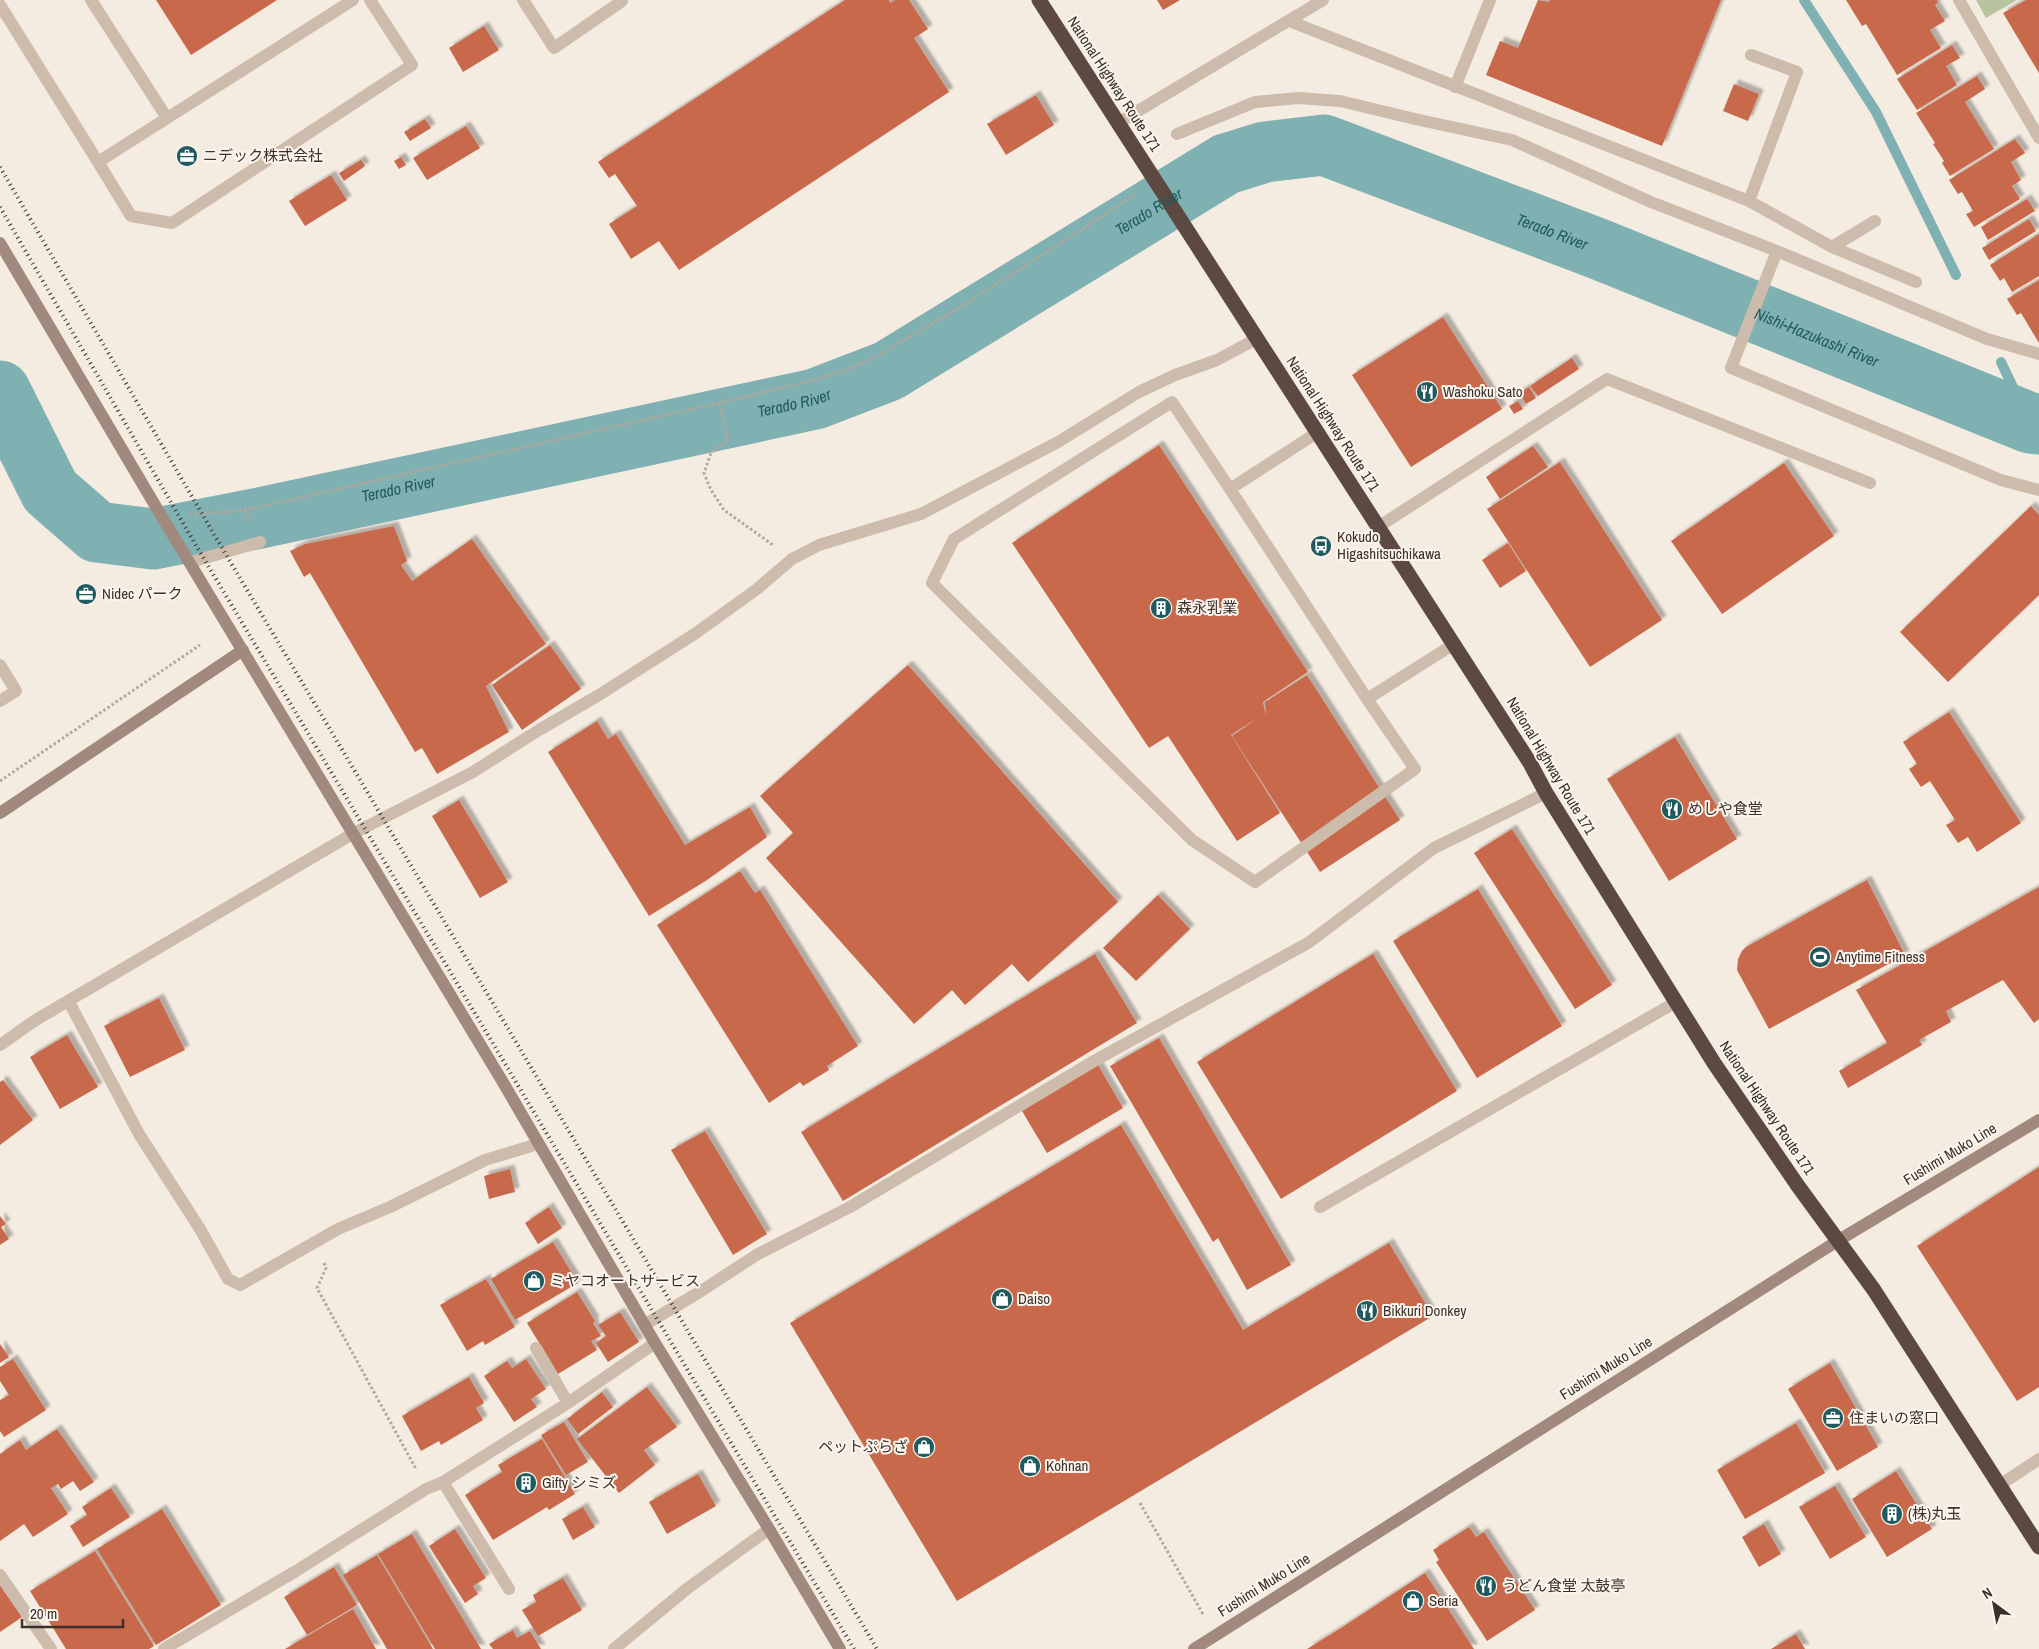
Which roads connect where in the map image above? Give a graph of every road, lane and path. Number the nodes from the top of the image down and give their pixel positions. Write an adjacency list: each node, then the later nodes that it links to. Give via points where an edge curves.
1 (92, 0): 14 (street)
2 (354, 0): 14 (street)
3 (370, 0): 18 (street, via 412,65 172,222 131,216)
4 (523, 0): 5 (street, via 554,48)
5 (621, 0)
6 (1038, 0): 15 (highway, National Highway Route 171)
7 (1323, 0): 11 (street)
8 (1490, 0): 13 (street)
9 (1958, 0): 17 (street)
10 (0, 5): 18 (street)
11 (1289, 21): 13 (street); 15 (street)
12 (1751, 55): 20 (street, via 1797,72)
13 (1455, 87): 20 (street)
14 (167, 118): 18 (street)
15 (1118, 124): 19 (highway, National Highway Route 171)
16 (1177, 134): 24 (street, via 1255,102 1298,98 1340,101 1512,140 1651,202)
17 (2039, 138)
18 (98, 162)
19 (1155, 180): 26 (highway, National Highway Route 171); 28 (path, via 1120,207 877,356 807,382)
20 (1749, 201): 23 (street)
21 (1875, 221): 23 (street)
22 (0, 243): 33 (street)
23 (1832, 247): 25 (street)
24 (1777, 251): 27 (street, via 1987,339); 32 (street, via 1731,368 2001,480)
25 (1916, 282)
26 (1258, 338): 29 (highway, National Highway Route 171); 36 (street, via 1217,360 1139,392 1058,442 921,514 819,545)
27 (2039, 354)
28 (719, 403): 33 (path, via 245,510); 36 (path, via 728,440 711,453 704,473 710,490 724,510)
29 (1318, 432): 31 (street); 34 (highway, National Highway Route 171)
30 (1870, 483): 34 (street, via 1607,379)
31 (1230, 489): 42 (street); 42 (street, via 1172,402 954,539 932,583 1192,840 1255,882 1415,769)
32 (2039, 490)
33 (162, 517): 37 (street)
34 (1378, 527): 38 (highway, National Highway Route 171)
35 (260, 542): 37 (street)
36 (792, 559): 47 (street, via 704,627 599,695 474,772)
37 (191, 562): 40 (street)
38 (1454, 644): 42 (street); 45 (highway, National Highway Route 171, via 1530,762)
39 (200, 645): 44 (path)
40 (243, 650): 46 (street); 47 (street)
41 (0, 665): 43 (street, via 16,691)
42 (1367, 699)
43 (0, 702)
44 (0, 781)
45 (1546, 793): 49 (highway, National Highway Route 171); 56 (street, via 1434,848 1308,943 1094,1061 850,1206 758,1254)
46 (0, 813)
47 (354, 833): 48 (street); 52 (street)
48 (69, 1002): 50 (street, via 34,1021); 52 (street, via 139,1134 228,1279 240,1284 338,1229 485,1160)
49 (1676, 1002): 53 (street); 54 (highway, National Highway Route 171, via 1798,1186)
50 (0, 1046)
51 (2039, 1120): 54 (street, Fushimi Muko Line)
52 (538, 1144): 56 (street)
53 (1320, 1207)
54 (1839, 1240): 62 (highway, National Highway Route 171); 74 (street, Fushimi Muko Line)
55 (326, 1268): 63 (path, via 317,1288)
56 (644, 1325): 57 (street)
57 (655, 1343): 59 (street); 65 (street)
58 (536, 1348): 59 (street)
59 (568, 1402): 61 (street)
60 (2039, 1459): 62 (street)
61 (442, 1482): 63 (street); 68 (street)
62 (2000, 1485): 66 (highway, National Highway Route 171)
63 (426, 1489): 71 (street)
64 (1140, 1503): 69 (path)
65 (770, 1529): 72 (street, via 672,1600); 73 (street)
66 (2039, 1547)
67 (0, 1575): 70 (street)
68 (509, 1589)
69 (1206, 1619)
70 (51, 1649)
71 (164, 1649)
72 (614, 1649)
73 (840, 1649)
74 (1194, 1649)

